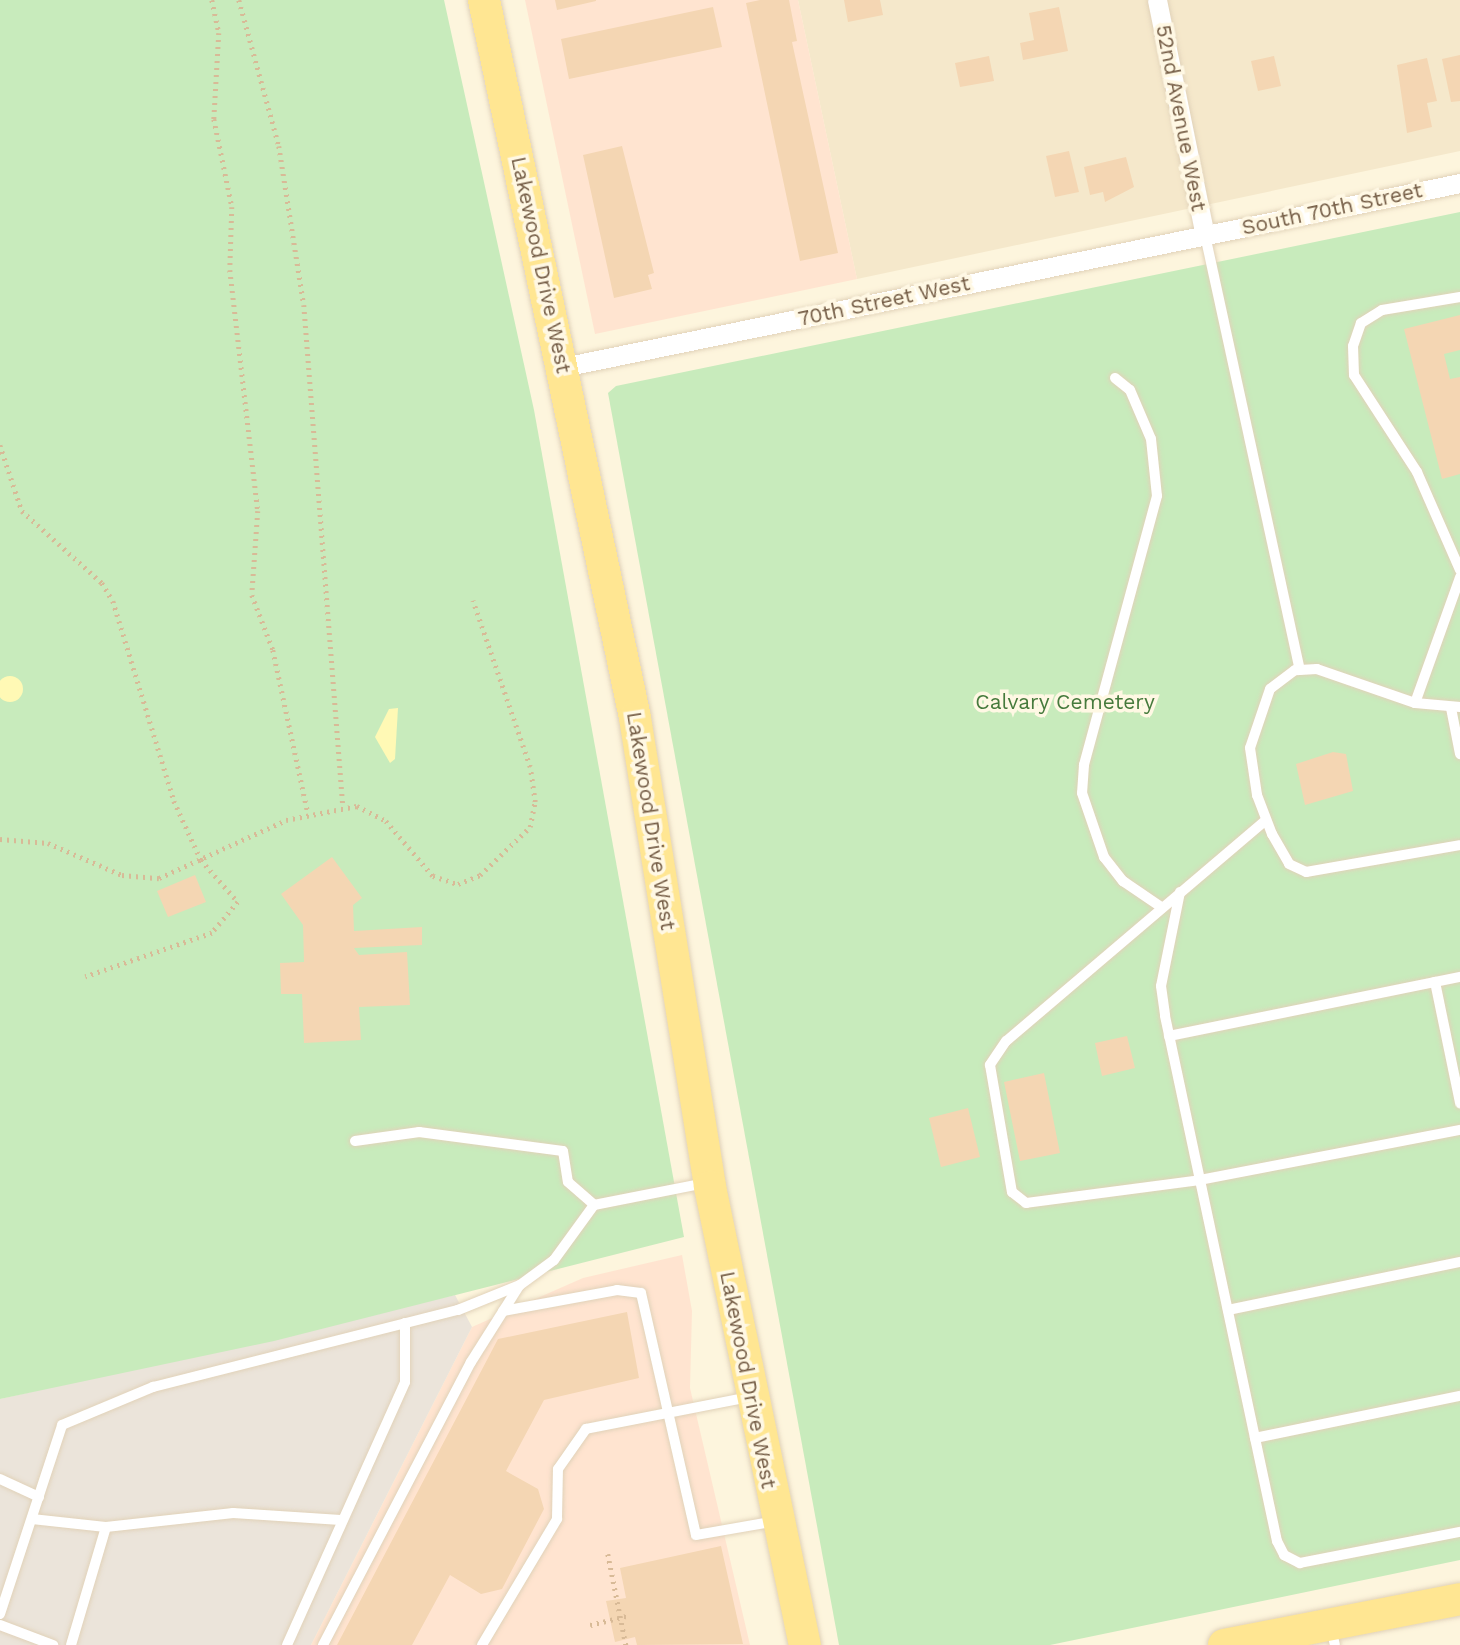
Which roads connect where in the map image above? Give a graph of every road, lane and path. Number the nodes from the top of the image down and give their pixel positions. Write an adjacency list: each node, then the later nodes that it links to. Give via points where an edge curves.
1 (212, 0): 19 (path, via 219,33 214,119 232,199 230,270 258,511 252,595 273,650)
2 (239, 0): 18 (path, via 279,146 304,305)
3 (484, 0): 8 (main road, Lakewood Drive West)
4 (1157, 0): 6 (street, 52nd Avenue West)
5 (1460, 183): 6 (street, South 70th Street)
6 (1205, 235): 8 (street, 70th Street West); 14 (lane)
7 (1460, 298): 11 (lane, via 1382,310 1361,323 1353,346 1354,375 1417,472)
8 (563, 367): 34 (main road, Lakewood Drive West, via 635,718)
9 (1115, 377): 25 (lane, via 1129,390 1148,430 1157,496 1084,765 1082,793 1104,857 1123,881)
10 (0, 445): 23 (path, via 22,511 102,583 113,601 174,801)
11 (1460, 570)
12 (1460, 577): 15 (lane)
13 (473, 601): 18 (path, via 530,767 535,802 530,827 497,861 458,884 419,867 372,812)
14 (1300, 670): 15 (lane, via 1339,674); 20 (lane, via 1270,689 1253,731 1250,766)
15 (1415, 703): 16 (lane)
16 (1455, 708): 17 (lane)
17 (1460, 754)
18 (343, 806): 19 (path)
19 (308, 813): 23 (path)
20 (1266, 820): 22 (lane, via 1289,864 1306,872); 24 (lane)
21 (0, 839): 23 (path, via 48,843 138,879 159,878)
22 (1460, 845)
23 (201, 860): 26 (path, via 238,902 212,933)
24 (1180, 892): 25 (lane); 29 (lane, via 1161,986)
25 (1161, 907): 33 (lane, via 1006,1041 990,1065 992,1093 1004,1167 1012,1192 1026,1203)
26 (85, 976)
27 (1460, 977): 28 (lane)
28 (1435, 982): 29 (lane); 30 (lane)
29 (1169, 1036): 33 (lane)
30 (1460, 1103)
31 (1460, 1130): 33 (lane)
32 (355, 1141): 35 (lane, via 419,1132 563,1151 568,1182)
33 (1200, 1180): 38 (lane)
34 (709, 1182): 35 (lane); 42 (main road, Lakewood Drive West)
35 (594, 1205): 37 (lane, via 554,1260)
36 (1460, 1262): 38 (lane)
37 (520, 1285): 39 (lane); 40 (lane)
38 (1228, 1310): 44 (lane)
39 (503, 1311): 43 (lane, via 617,1290 641,1293); 64 (lane)
40 (405, 1323): 46 (lane, via 95,1407 62,1425); 48 (lane, via 405,1382)
41 (1460, 1396): 44 (lane)
42 (750, 1397): 43 (lane); 49 (main road, Lakewood Drive West)
43 (669, 1412): 49 (lane, via 696,1535); 65 (lane, via 586,1429 558,1469 557,1519)
44 (1255, 1438): 51 (lane, via 1277,1541 1284,1555 1300,1563)
45 (0, 1479): 46 (lane)
46 (39, 1497): 47 (lane)
47 (32, 1520): 50 (lane); 54 (lane)
48 (341, 1520): 50 (lane, via 233,1513); 63 (lane)
49 (776, 1521): 67 (main road, Lakewood Drive West)
50 (106, 1527): 62 (lane)
51 (1460, 1532)
52 (608, 1554): 56 (path)
53 (1460, 1599): 59 (main road)
54 (0, 1614)
55 (630, 1615): 56 (path)
56 (621, 1618): 58 (path); 66 (path)
57 (0, 1625): 61 (lane)
58 (590, 1625)
59 (1333, 1634): 60 (main road)
60 (1279, 1640): 68 (main road)
61 (53, 1645)
62 (71, 1645)
63 (287, 1645)
64 (323, 1645)
65 (482, 1645)
66 (626, 1645)
67 (805, 1645)
68 (1224, 1645)

